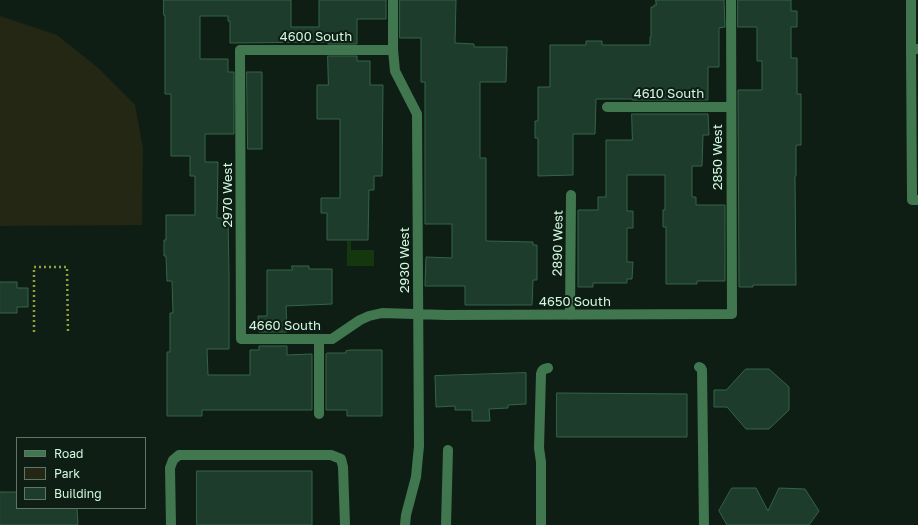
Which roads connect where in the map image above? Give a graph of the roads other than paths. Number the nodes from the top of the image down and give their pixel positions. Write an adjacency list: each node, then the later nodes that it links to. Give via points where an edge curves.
1 (393, 0): 6 (lane, 2930 West)
2 (731, 0): 8 (lane, 2850 West)
3 (911, 0): 4 (lane)
4 (915, 49): 10 (lane, via 912,200)
5 (240, 50): 6 (lane, 4600 South); 14 (lane, 2970 West)
6 (393, 50): 11 (lane, 2930 West, via 394,71 417,114)
7 (607, 107): 8 (lane, 4610 South)
8 (731, 107): 12 (lane, 2850 West)
9 (571, 195): 13 (lane, 2890 West)
10 (918, 200)
11 (418, 314): 13 (lane, 4650 South); 15 (lane, 4660 South, via 376,314 360,320 332,339); 22 (lane, 2930 West, via 419,446 416,477)
12 (732, 314): 13 (lane, 4650 South)
13 (570, 315)
14 (241, 339): 15 (lane, 4660 South)
15 (319, 339): 18 (lane)
16 (699, 367): 25 (lane, via 702,370)
17 (548, 368): 24 (lane, via 541,371)
18 (319, 414)
19 (448, 450): 23 (lane)
20 (170, 525): 21 (lane, via 170,468 173,460 179,455 331,455 341,459)
21 (345, 525)
22 (405, 525)
23 (446, 525)
24 (541, 525)
25 (704, 525)

